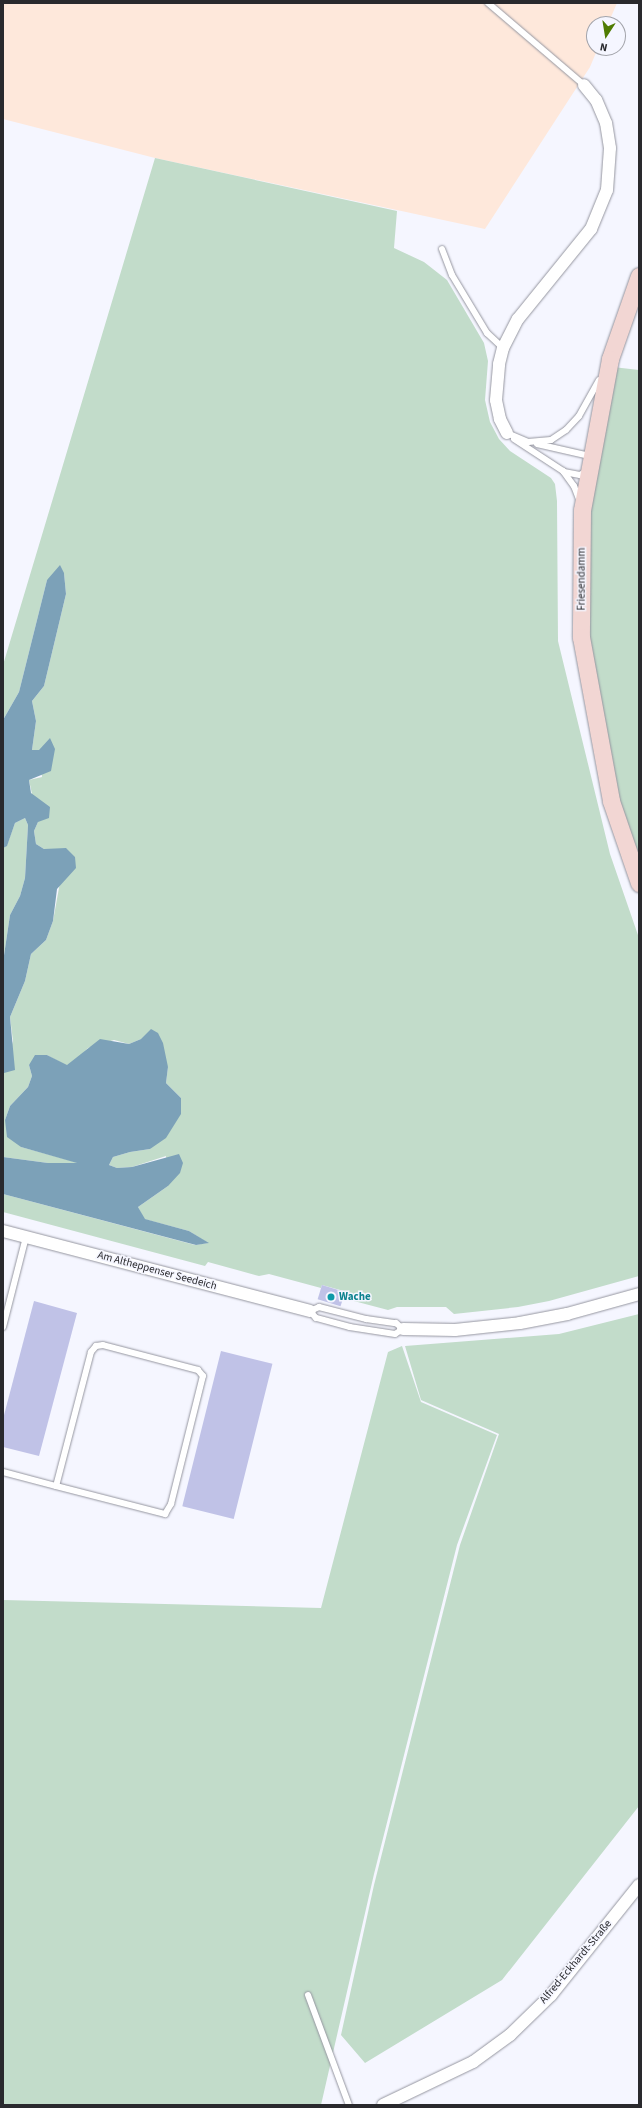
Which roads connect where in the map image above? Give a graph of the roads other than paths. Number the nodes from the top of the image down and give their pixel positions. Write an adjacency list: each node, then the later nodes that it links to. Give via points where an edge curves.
1 (488, 3): 2 (lane)
2 (584, 85): 5 (street, via 596,100 606,124 610,148 607,190 591,229 518,319)
3 (442, 249): 5 (lane, via 452,275 487,333)
4 (639, 276): 6 (main road, Friesendamm)
5 (503, 348): 7 (street, via 498,364 496,400 500,419)
6 (610, 359): 8 (lane, via 590,399 566,430 551,440); 9 (main road, Friesendamm)
7 (508, 433): 8 (lane); 10 (lane, via 526,449)
8 (528, 442): 9 (lane)
9 (591, 461): 10 (lane, via 580,475); 11 (main road, Friesendamm)
10 (563, 471): 11 (lane, via 574,486)
11 (582, 510): 12 (main road, Friesendamm, via 581,637 611,801)
12 (639, 883)
13 (3, 1231): 14 (street, Am Altheppenser Seedeich)
14 (26, 1238): 16 (street, Am Altheppenser Seedeich); 17 (lane)
15 (639, 1294): 18 (street, Am Altheppenser Seedeich, via 567,1314 520,1323 438,1330)
16 (310, 1311): 18 (lane, Am Altheppenser Seedeich, via 319,1307 366,1319 396,1323); 18 (lane, Am Altheppenser Seedeich, via 316,1318 357,1328 395,1334)
17 (3, 1327)
18 (403, 1329)
19 (3, 1472): 20 (lane)
20 (56, 1486): 20 (lane, via 91,1352 96,1346 103,1345 198,1370 203,1381 171,1504 164,1514)
21 (639, 1886): 24 (street, Alfred-Eckhardt-Straße, via 551,1995 510,2035 473,2062)
22 (308, 1995): 23 (lane)
23 (349, 2105)
24 (383, 2105)

